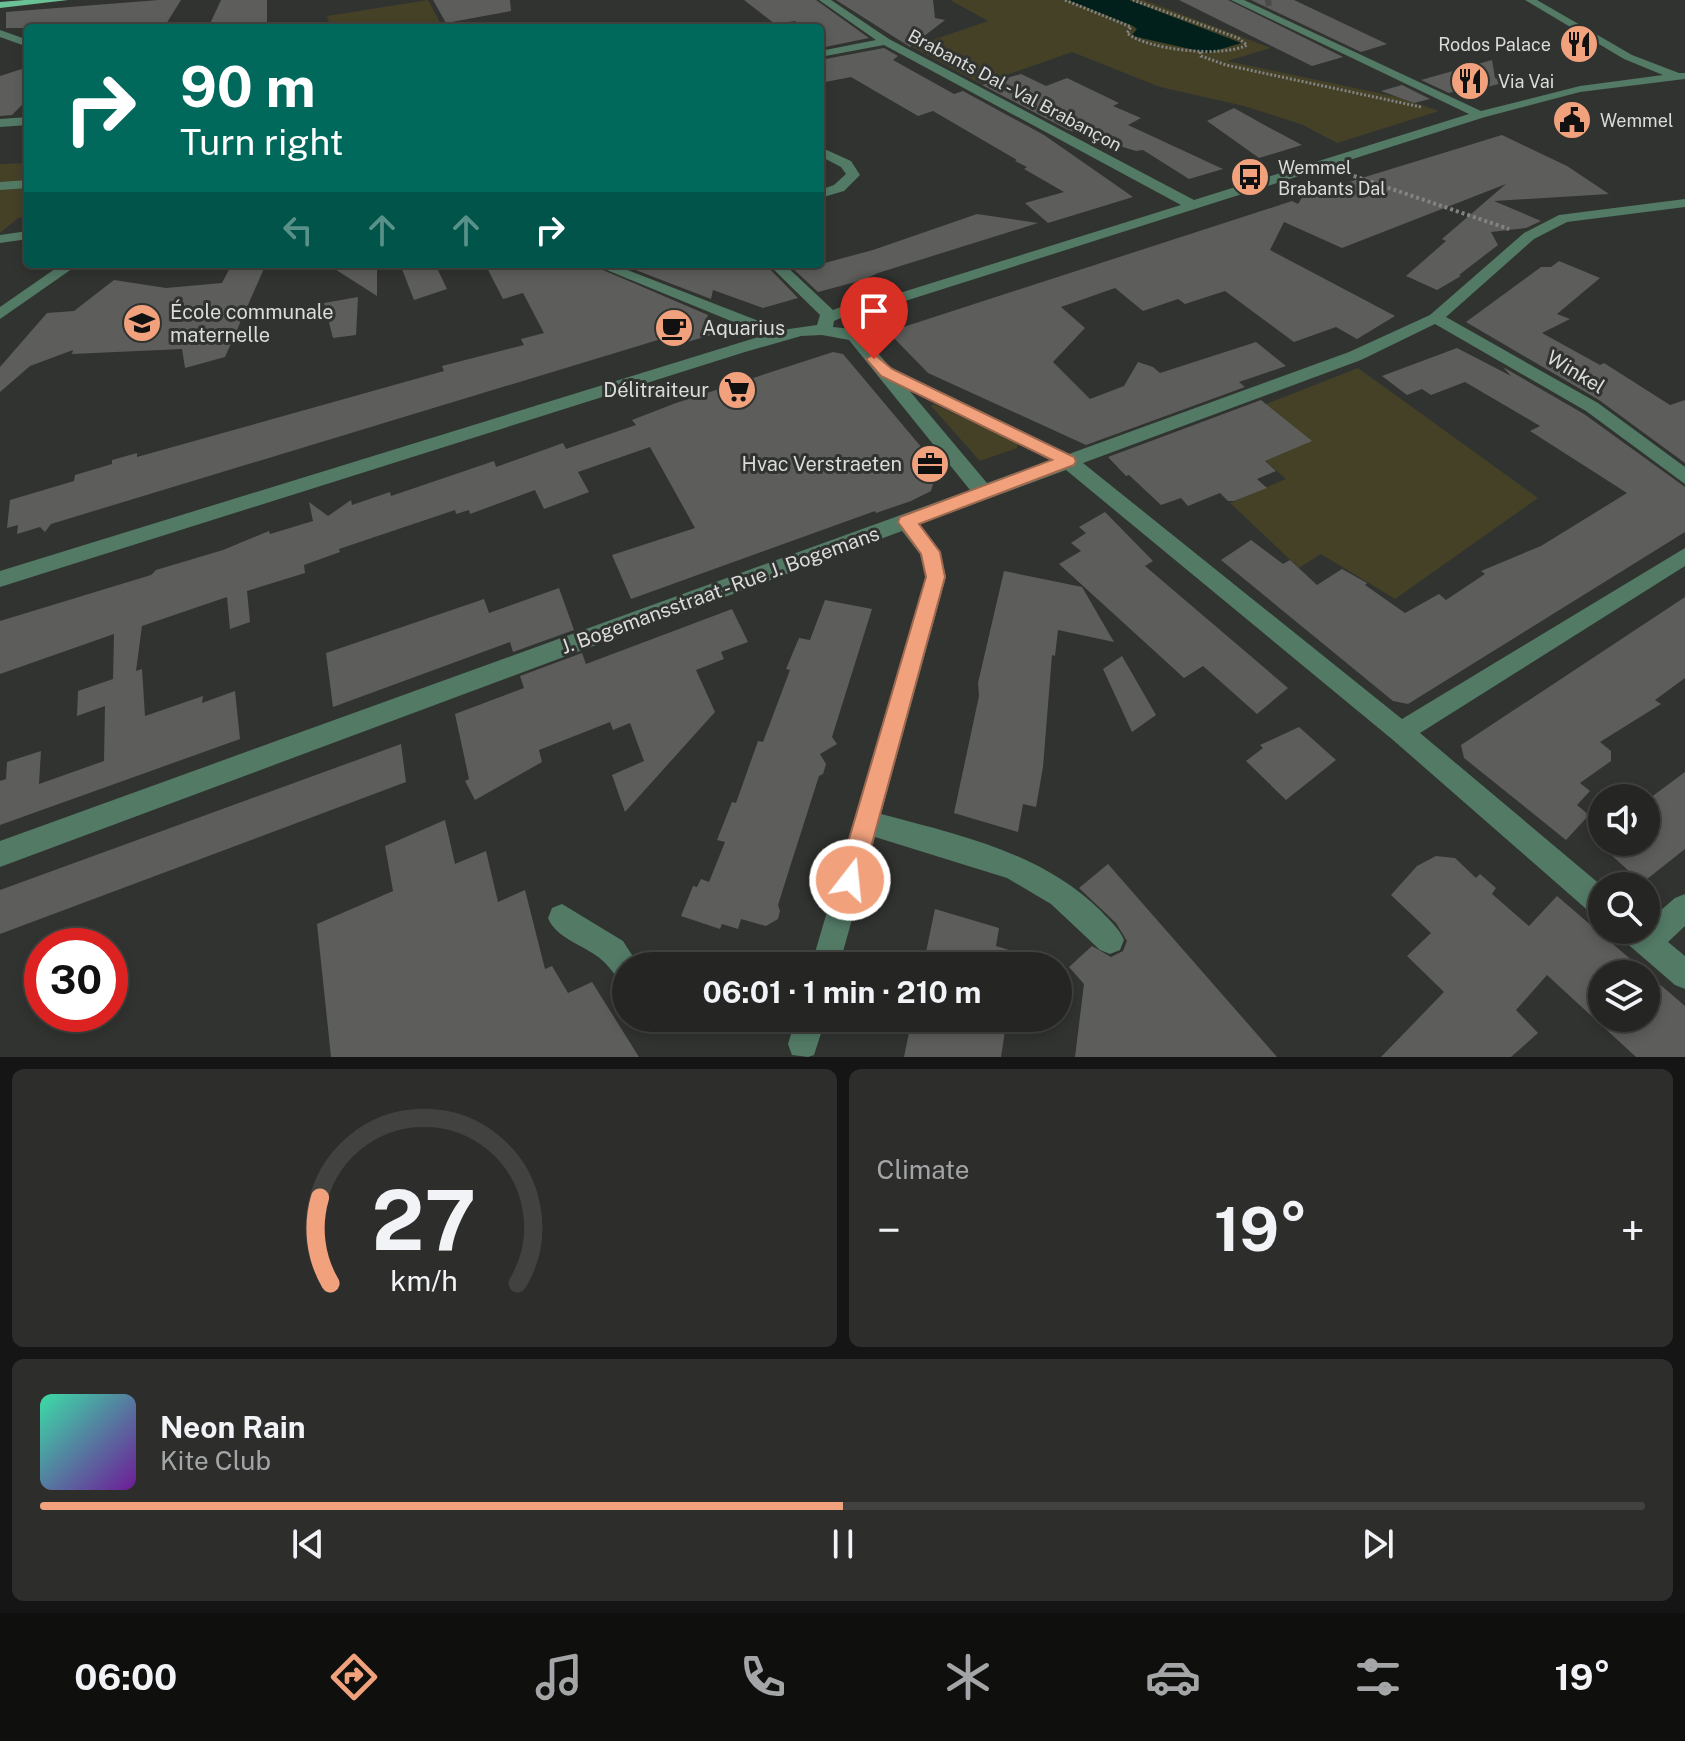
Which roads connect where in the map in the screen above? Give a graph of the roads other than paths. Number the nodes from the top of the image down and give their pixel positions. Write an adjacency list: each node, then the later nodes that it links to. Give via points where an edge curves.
1 (63, 0): 6 (main road)
2 (824, 0): 9 (street, Brabants Dal - Val Brabançon)
3 (1236, 0): 7 (street)
4 (1530, 0): 12 (street, via 1628,57)
5 (1265, 1): 7 (street)
6 (0, 5)
7 (1248, 5): 13 (street)
8 (0, 33): 10 (street)
9 (885, 41): 11 (street); 21 (street, Brabants Dal - Val Brabançon)
10 (24, 42)
11 (824, 53)
12 (1682, 77): 13 (street, via 1580,89)
13 (1480, 115): 21 (street)
14 (24, 121): 15 (street)
15 (0, 123)
16 (824, 153): 19 (street, via 846,164 853,175)
17 (24, 184): 18 (street)
18 (0, 186)
19 (824, 193)
20 (1685, 203): 29 (street, J. Bogemansstraat - Rue J. Bogemans, via 1564,218 1529,236)
21 (1192, 205): 28 (street, via 877,305)
22 (24, 236): 23 (street)
23 (0, 239)
24 (66, 268): 27 (street)
25 (609, 268): 32 (street)
26 (779, 268): 30 (street)
27 (0, 314)
28 (858, 316): 30 (street, via 843,312); 31 (street, via 862,327)
29 (1436, 318): 34 (street, J. Bogemansstraat - Rue J. Bogemans, via 1355,356); 35 (street, Winkel, via 1592,407)
30 (827, 322): 31 (street, via 841,336); 32 (street)
31 (853, 334): 33 (street)
32 (782, 336): 39 (street)
33 (887, 372): 34 (street); 36 (street)
34 (1068, 461): 36 (street, J. Bogemansstraat - Rue J. Bogemans); 40 (street)
35 (1685, 477)
36 (984, 493): 37 (street, J. Bogemansstraat - Rue J. Bogemans)
37 (907, 522): 41 (street, via 930,552 936,577); 42 (street, J. Bogemansstraat - Rue J. Bogemans)
38 (1685, 556): 40 (street)
39 (0, 579)
40 (1401, 732): 43 (street)
41 (866, 822): 47 (street, via 986,856 1024,873 1062,894); 50 (street)
42 (0, 854)
43 (1588, 892)
44 (1685, 908): 46 (street)
45 (562, 918): 49 (street)
46 (1660, 924)
47 (1110, 940)
48 (1649, 944): 51 (street)
49 (614, 952)
50 (829, 952)
51 (1685, 975)

